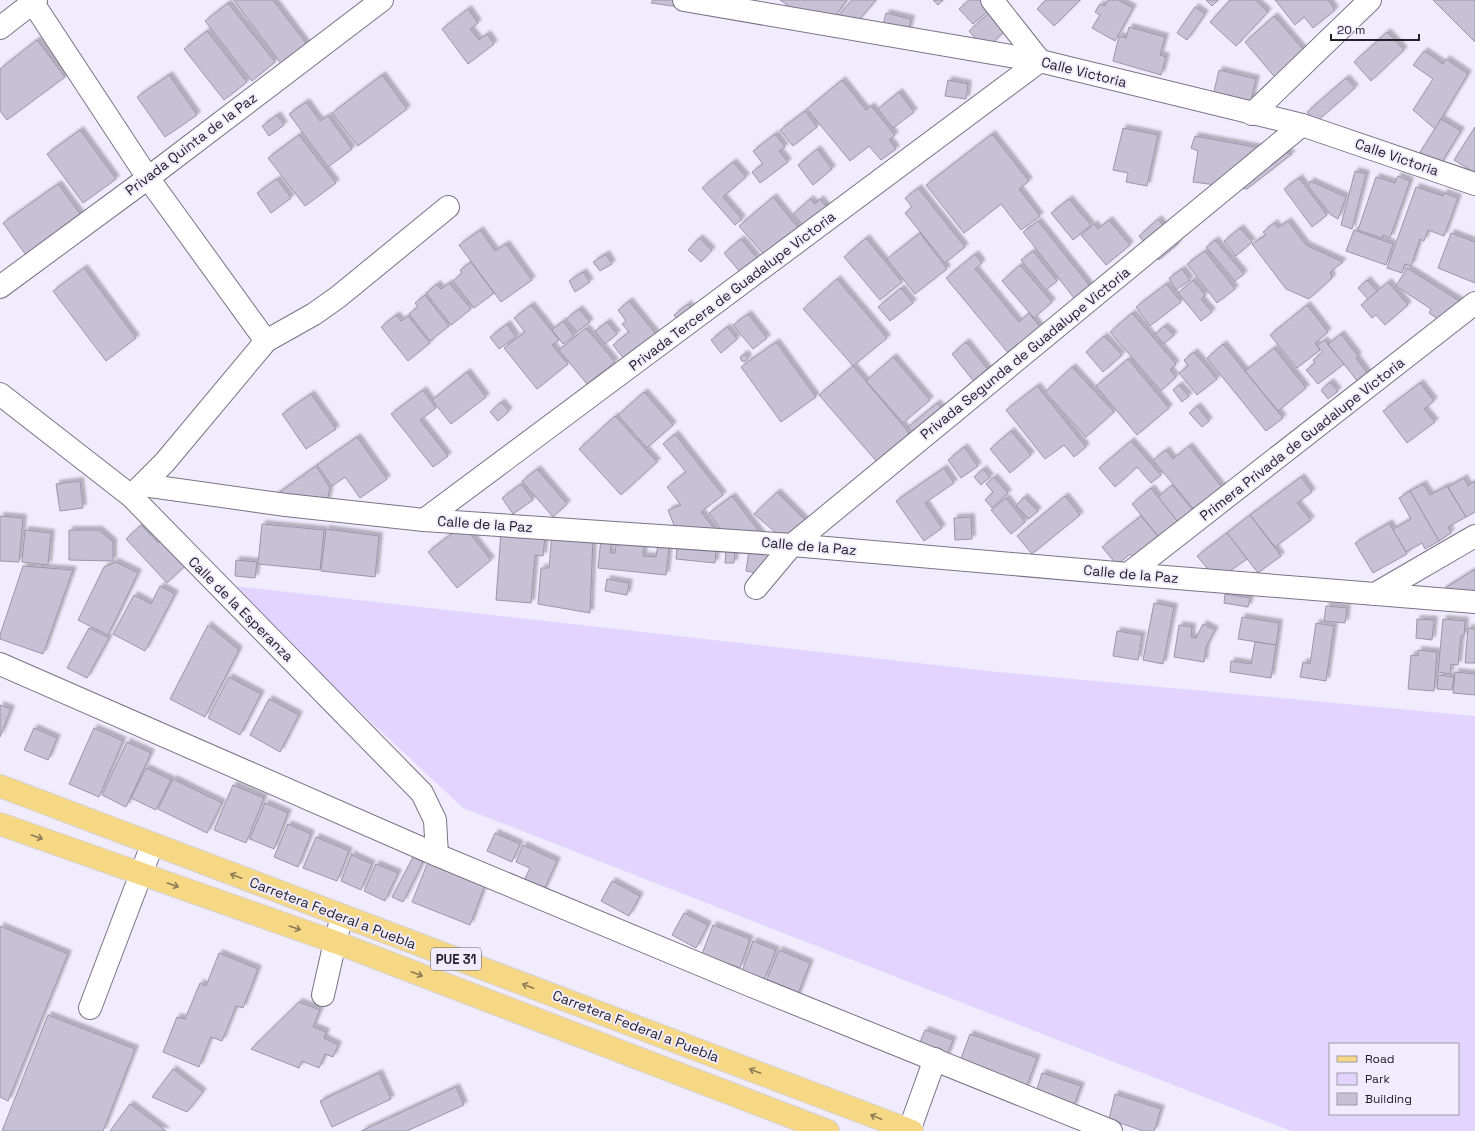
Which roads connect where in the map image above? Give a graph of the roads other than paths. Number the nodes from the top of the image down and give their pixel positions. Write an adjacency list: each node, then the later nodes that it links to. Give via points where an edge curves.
1 (382, 0): 10 (street, Privada Quinta de la Paz)
2 (684, 0): 7 (street, Calle Victoria)
3 (992, 0): 7 (street)
4 (1370, 0): 8 (street)
5 (33, 1): 6 (street); 10 (street)
6 (0, 28)
7 (1040, 61): 8 (street, Calle Victoria); 18 (street, Privada Tercera de Guadalupe Victoria)
8 (1252, 114): 9 (street, Calle Victoria)
9 (1302, 125): 11 (street, Calle Victoria); 20 (street, Privada Segunda de Guadalupe Victoria)
10 (148, 178): 13 (street, Privada Quinta de la Paz); 15 (street)
11 (1475, 184)
12 (448, 207): 15 (street, via 338,297)
13 (0, 287)
14 (1475, 303): 21 (street, Primera Privada de Guadalupe Victoria)
15 (266, 341): 17 (street, via 165,462)
16 (0, 394): 17 (street, Calle de la Esperanza)
17 (137, 491): 18 (street, Calle de la Paz); 29 (street, Calle de la Esperanza, via 422,793 436,820)
18 (424, 520): 20 (street, Calle de la Paz)
19 (1475, 536): 23 (street)
20 (792, 544): 21 (street, Calle de la Paz); 22 (street, Privada Segunda de Guadalupe Victoria)
21 (1128, 574): 23 (street, Calle de la Paz)
22 (756, 588)
23 (1375, 594): 24 (street, Calle de la Paz)
24 (1475, 602)
25 (0, 664): 29 (street)
26 (0, 786): 28 (main road, Carretera Federal a Puebla / PUE 31)
27 (0, 824): 30 (main road, Carretera Federal a Puebla / PUE 31, one-way to 30)
28 (152, 845): 30 (street); 31 (main road, Carretera Federal a Puebla / PUE 31, one-way to 28)
29 (437, 855): 35 (street)
30 (141, 874): 32 (main road, Carretera Federal a Puebla / PUE 31, one-way to 32); 34 (street)
31 (342, 916): 32 (street); 37 (main road, Carretera Federal a Puebla / PUE 31, one-way to 31)
32 (335, 942): 33 (street); 36 (main road, Carretera Federal a Puebla / PUE 31, one-way to 36)
33 (323, 995)
34 (90, 1008)
35 (935, 1059): 37 (street); 38 (street)
36 (828, 1131)
37 (910, 1131)
38 (1111, 1131)

